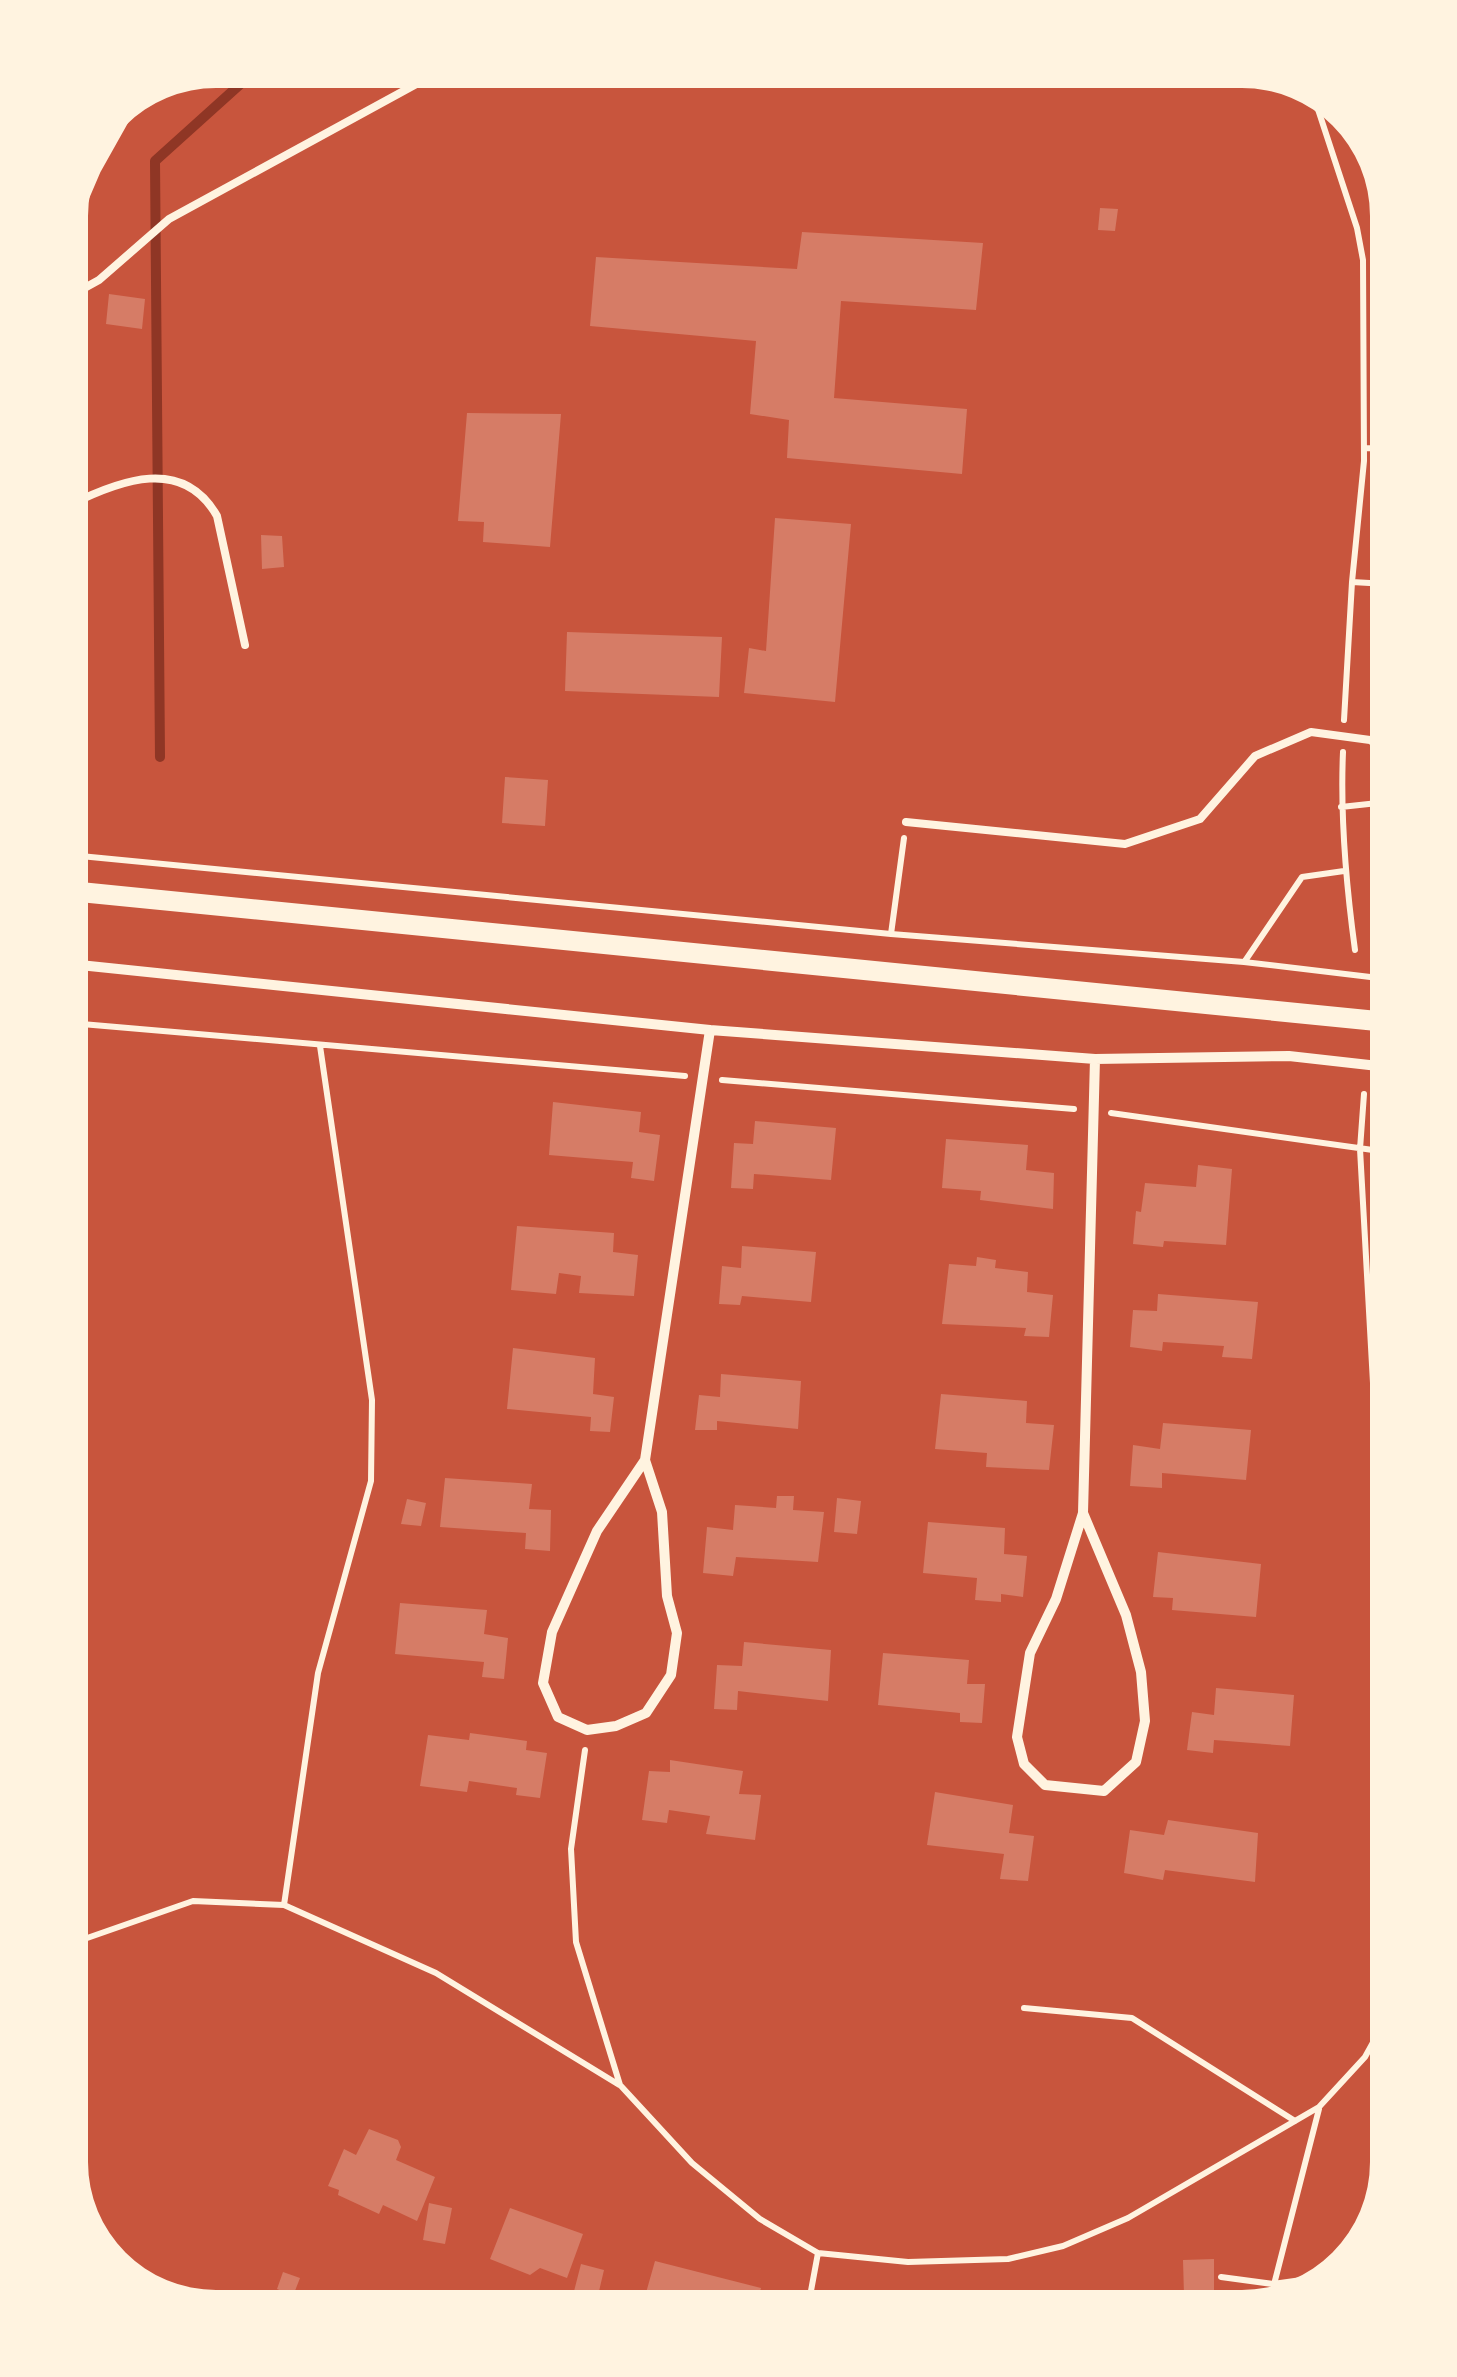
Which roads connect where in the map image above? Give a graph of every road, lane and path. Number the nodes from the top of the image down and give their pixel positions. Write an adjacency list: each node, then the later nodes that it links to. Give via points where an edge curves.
1 (409, 88): 5 (lane, via 169,219)
2 (1320, 114): 6 (path, via 1363,260)
3 (111, 141): 4 (lane)
4 (96, 169)
5 (88, 286)
6 (1364, 448): 7 (path); 9 (path)
7 (1370, 448)
8 (88, 496): 11 (lane, via 169,478 206,498 216,516)
9 (1352, 582): 10 (path); 12 (path)
10 (1370, 583)
11 (245, 646)
12 (1344, 735): 13 (lane); 15 (path); 16 (lane, via 1311,732 1255,756 1200,819 1125,844)
13 (1370, 740)
14 (1370, 804): 15 (path)
15 (1341, 807): 18 (path)
16 (906, 822): 20 (path)
17 (88, 858): 20 (path)
18 (1344, 871): 21 (path); 22 (path, via 1302,878)
19 (88, 893): 25 (main road)
20 (891, 934): 22 (path)
21 (1354, 950)
22 (1244, 962): 24 (path)
23 (88, 966): 27 (street)
24 (1370, 977)
25 (1370, 1020)
26 (88, 1025): 28 (path)
27 (710, 1030): 29 (street); 31 (street)
28 (320, 1046): 31 (path); 40 (path, via 372,1400 371,1481 318,1672)
29 (1095, 1059): 30 (street, via 1289,1056); 33 (street)
30 (1370, 1065)
31 (705, 1078): 33 (path); 37 (street)
32 (1364, 1094): 34 (path)
33 (1091, 1110): 34 (path); 38 (street)
34 (1360, 1149): 35 (path); 36 (path)
35 (1370, 1150)
36 (1370, 1329)
37 (645, 1460): 39 (street, via 597,1530 552,1632 542,1682 558,1716); 39 (street, via 662,1512 666,1596 677,1633 671,1675 646,1713)
38 (1082, 1513): 38 (street, via 1056,1599 1030,1653 1017,1737 1024,1764 1045,1785 1104,1790 1136,1762 1145,1721 1126,1615)
39 (587, 1730): 44 (path, via 571,1849 576,1942)
40 (284, 1905): 41 (path, via 193,1901); 44 (path, via 436,1973)
41 (88, 1938)
42 (1024, 2008): 46 (path, via 1132,2018)
43 (1370, 2047): 45 (path)
44 (620, 2086): 47 (path, via 760,2220)
45 (1319, 2108): 46 (path); 50 (path)
46 (1295, 2121): 47 (path, via 1128,2218 1063,2246 1008,2259 908,2262)
47 (818, 2253): 51 (path)
48 (1221, 2277): 50 (path)
49 (1284, 2282): 50 (path)
50 (1273, 2284)
51 (811, 2290)

